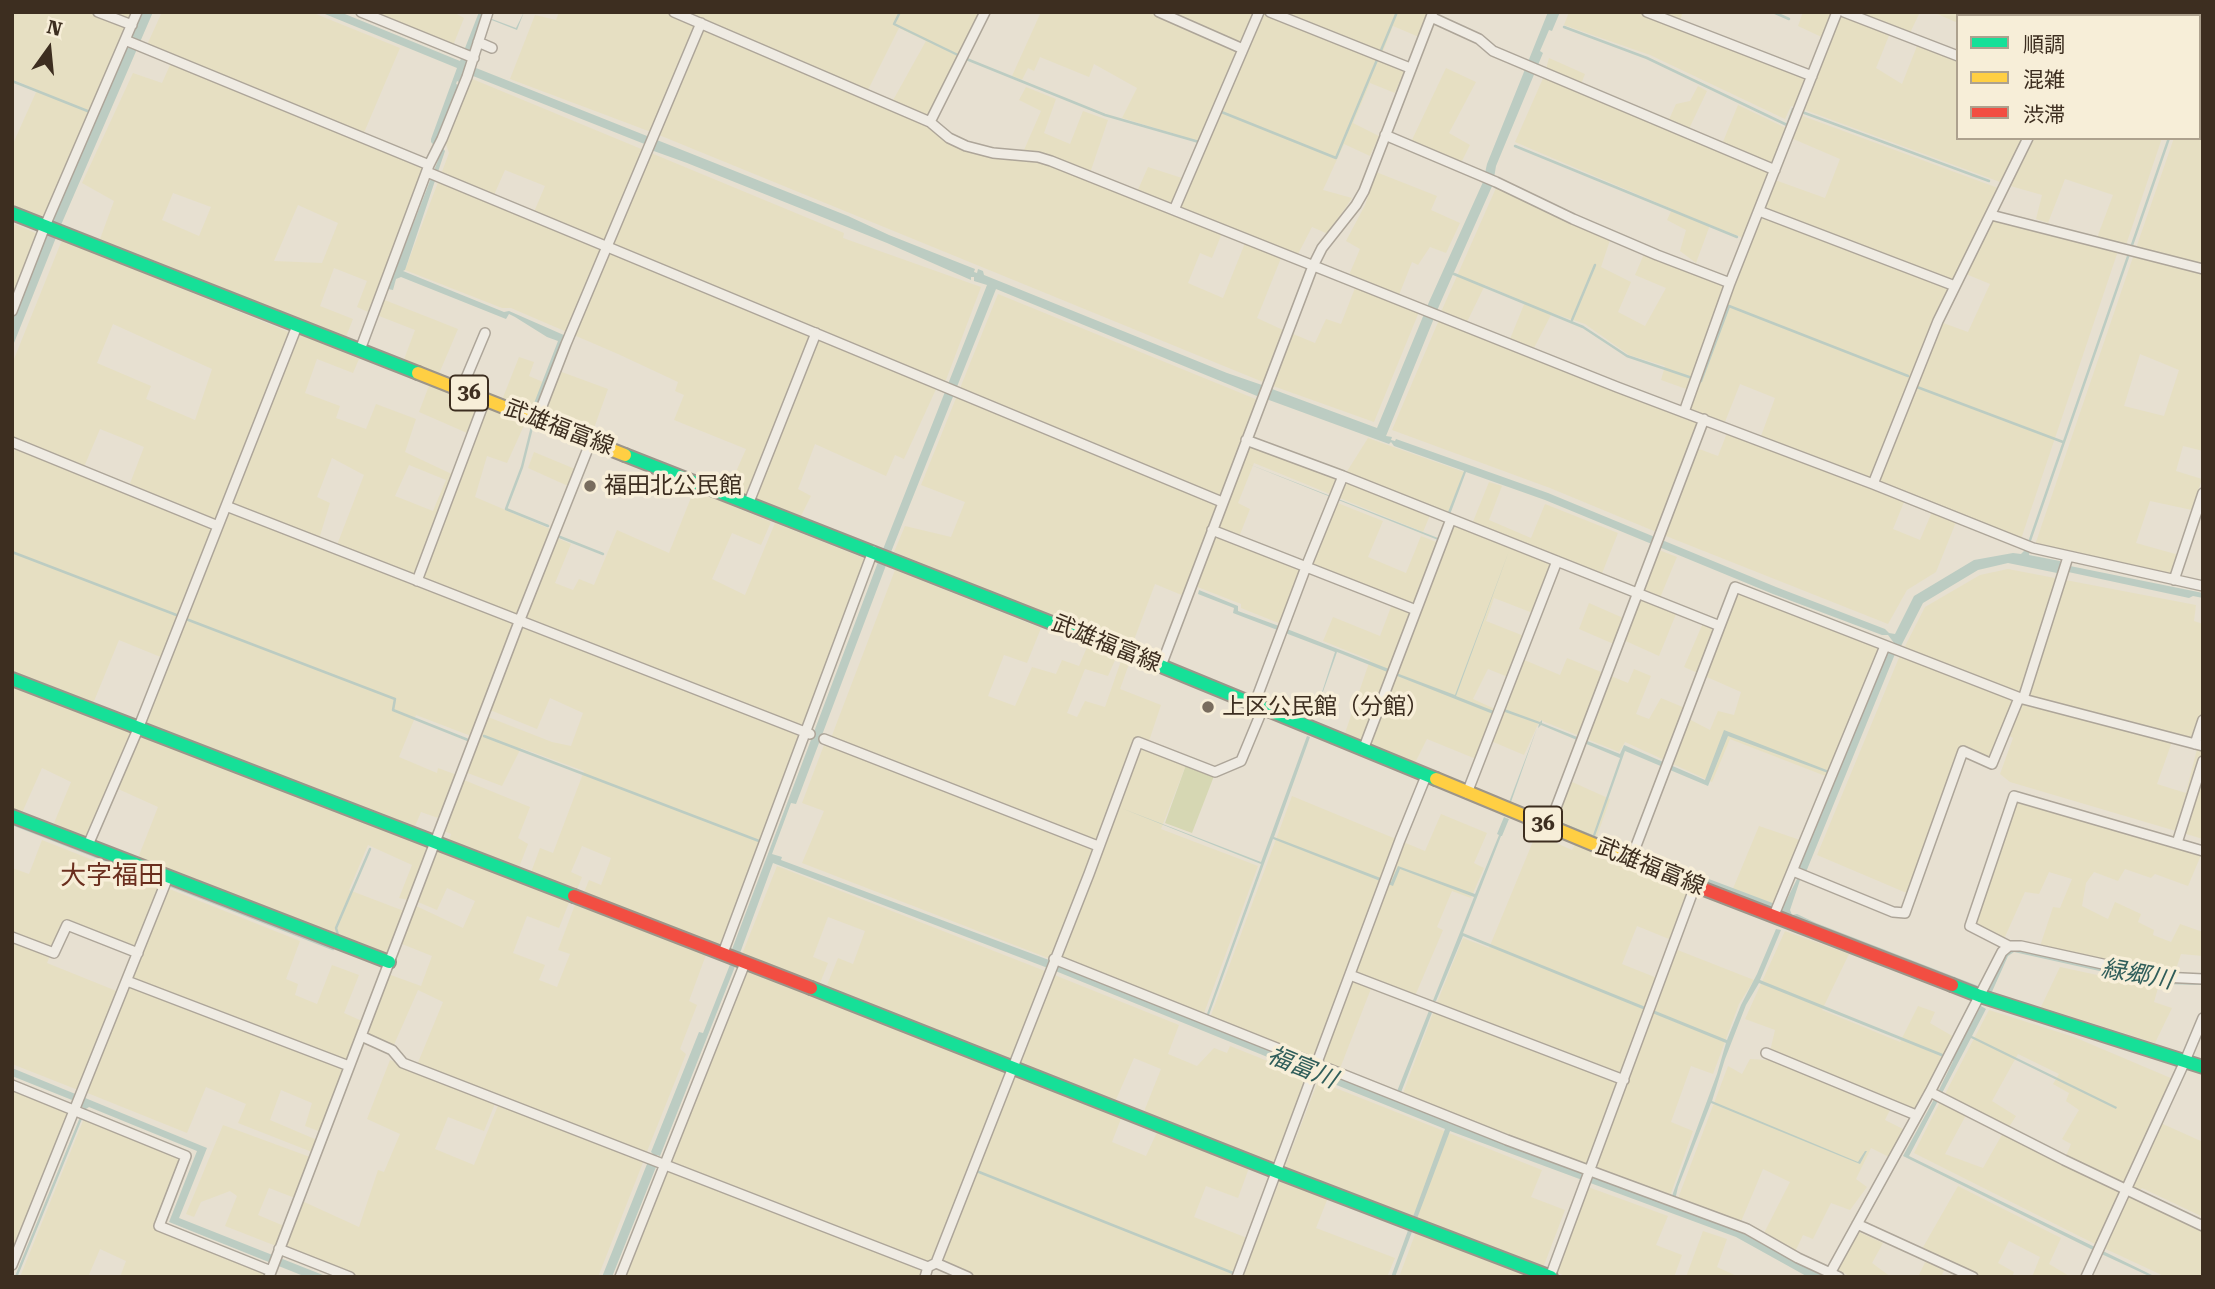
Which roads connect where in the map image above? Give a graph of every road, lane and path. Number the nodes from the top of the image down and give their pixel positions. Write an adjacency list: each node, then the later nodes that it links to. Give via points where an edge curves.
1 (98, 12): 15 (street)
2 (137, 12): 15 (street)
3 (361, 12): 21 (street)
4 (674, 12): 14 (street)
5 (985, 12): 24 (street)
6 (1159, 12): 19 (street)
7 (1259, 12): 19 (street)
8 (1270, 12): 22 (street)
9 (1647, 12): 23 (street)
10 (1837, 12): 23 (street)
11 (1844, 12): 20 (street)
12 (1432, 15): 22 (street); 27 (street, via 1493,51)
13 (487, 16): 17 (street)
14 (701, 23): 24 (street); 34 (street)
15 (132, 25): 16 (street)
16 (127, 40): 28 (street); 33 (street)
17 (478, 42): 18 (street); 21 (street)
18 (492, 48)
19 (1244, 49): 29 (street)
20 (1956, 55)
21 (473, 60): 28 (street)
22 (1410, 68): 25 (street)
23 (1812, 76): 27 (street)
24 (930, 122): 29 (street, via 965,146 1038,157)
25 (1385, 135): 35 (street, via 1364,191); 37 (street)
26 (2027, 140): 32 (street)
27 (1775, 170): 30 (street)
28 (431, 172): 34 (street); 43 (street)
29 (1174, 210): 35 (street)
30 (1759, 211): 37 (street); 38 (street)
31 (12, 213): 33 (main road, 武雄福富線 / 36)
32 (1991, 215): 36 (street); 38 (street)
33 (46, 227): 39 (street); 40 (main road, 武雄福富線 / 36)
34 (607, 246): 42 (street); 47 (street)
35 (1313, 266): 46 (street); 49 (street)
36 (2203, 269)
37 (1730, 283): 46 (street)
38 (1955, 286): 53 (street)
39 (12, 311)
40 (297, 326): 43 (main road, 武雄福富線 / 36); 57 (street)
41 (485, 333): 44 (street)
42 (817, 333): 55 (street); 56 (street)
43 (360, 350): 44 (main road, 武雄福富線 / 36)
44 (461, 390): 45 (main road, 武雄福富線 / 36)
45 (485, 400): 47 (main road, 武雄福富線 / 36); 66 (street)
46 (1684, 412): 48 (street)
47 (537, 419): 50 (main road, 武雄福富線 / 36)
48 (1704, 419): 53 (street); 68 (street)
49 (1246, 440): 52 (street); 56 (street)
50 (591, 441): 55 (main road, 武雄福富線 / 36); 70 (street)
51 (12, 442): 59 (street)
52 (1343, 475): 58 (street); 64 (street)
53 (1873, 484): 62 (street)
54 (2203, 493): 65 (street)
55 (749, 502): 61 (main road, 武雄福富線 / 36)
56 (1222, 502): 60 (street)
57 (226, 506): 59 (street); 66 (street)
58 (1448, 518): 63 (street); 69 (street)
59 (218, 526): 78 (street)
60 (1212, 530): 64 (street); 73 (street)
61 (876, 552): 73 (main road, 武雄福富線 / 36); 79 (street)
62 (2067, 560): 65 (street); 75 (street)
63 (1557, 561): 68 (street); 85 (street)
64 (1306, 567): 69 (street); 76 (street)
65 (2174, 580): 67 (street)
66 (417, 581): 70 (street)
67 (2203, 586)
68 (1638, 594): 71 (street); 87 (street)
69 (1413, 609): 82 (street)
70 (519, 622): 79 (street); 89 (street)
71 (1720, 626): 72 (street, via 1735,587); 93 (street)
72 (1890, 648): 75 (street); 94 (street)
73 (1161, 666): 76 (main road, 武雄福富線 / 36)
74 (12, 679): 78 (main road)
75 (2021, 698): 81 (street); 94 (street, via 1992,764 1963,751 1905,913)
76 (1259, 706): 82 (main road, 武雄福富線 / 36); 91 (street, via 1241,761 1215,772 1138,742)
77 (2203, 720): 81 (street)
78 (138, 729): 89 (main road); 90 (street)
79 (808, 733): 101 (street)
80 (824, 740): 91 (street)
81 (2199, 745)
82 (1363, 750): 84 (main road, 武雄福富線 / 36)
83 (2203, 761): 88 (street)
84 (1426, 776): 85 (main road, 武雄福富線 / 36); 104 (street)
85 (1467, 793): 87 (main road, 武雄福富線 / 36)
86 (12, 816): 90 (main road)
87 (1550, 822): 93 (main road, 武雄福富線 / 36)
88 (2179, 838): 92 (street); 99 (street, via 2014,796 1970,926)
89 (435, 843): 101 (main road); 103 (street)
90 (88, 845): 95 (main road)
91 (1098, 846): 102 (street)
92 (2203, 850)
93 (1632, 855): 96 (main road, 武雄福富線 / 36)
94 (1797, 873): 97 (street)
95 (166, 881): 100 (street); 103 (main road)
96 (1695, 886): 97 (main road, 武雄福富線 / 36); 116 (street)
97 (1776, 911): 107 (main road, 武雄福富線 / 36)
98 (12, 937): 100 (street, via 54,953 67,925)
99 (2009, 946): 105 (street, via 2162,977); 107 (street)
100 (138, 953): 106 (street)
101 (734, 958): 113 (main road); 121 (street)
102 (1054, 959): 113 (street); 114 (street)
103 (389, 962): 109 (street)
104 (1350, 975): 114 (street); 116 (street)
105 (2203, 979)
106 (127, 981): 112 (street); 119 (street, via 81,1093)
107 (1983, 991): 111 (main road, 武雄福富線 / 36); 118 (street, via 1948,1057)
108 (2203, 1018): 111 (street)
109 (360, 1037): 112 (street); 121 (street, via 393,1050 402,1063)
110 (1766, 1054): 120 (street)
111 (2185, 1061): 115 (main road, 武雄福富線 / 36); 124 (street)
112 (349, 1066): 127 (street)
113 (1012, 1066): 122 (main road); 129 (street)
114 (1316, 1066): 122 (street); 123 (street)
115 (2203, 1067)
116 (1624, 1080): 123 (street)
117 (12, 1085): 119 (street)
118 (1935, 1095): 120 (street); 124 (street)
119 (79, 1111): 127 (street, via 186,1156 159,1226); 128 (street)
120 (1916, 1115): 125 (street)
121 (657, 1161): 129 (street); 132 (street)
122 (1277, 1172): 135 (street); 136 (main road)
123 (1588, 1176): 130 (street, via 1747,1230); 136 (street)
124 (2125, 1189): 126 (street); 138 (street)
125 (1857, 1224): 130 (street); 137 (street)
126 (2203, 1226)
127 (274, 1263): 131 (street)
128 (12, 1265)
129 (932, 1265): 133 (street); 134 (street)
130 (1831, 1276)
131 (350, 1277)
132 (620, 1277)
133 (925, 1277)
134 (968, 1277)
135 (1237, 1277)
136 (1550, 1277)
137 (1973, 1277)
138 (2086, 1277)

